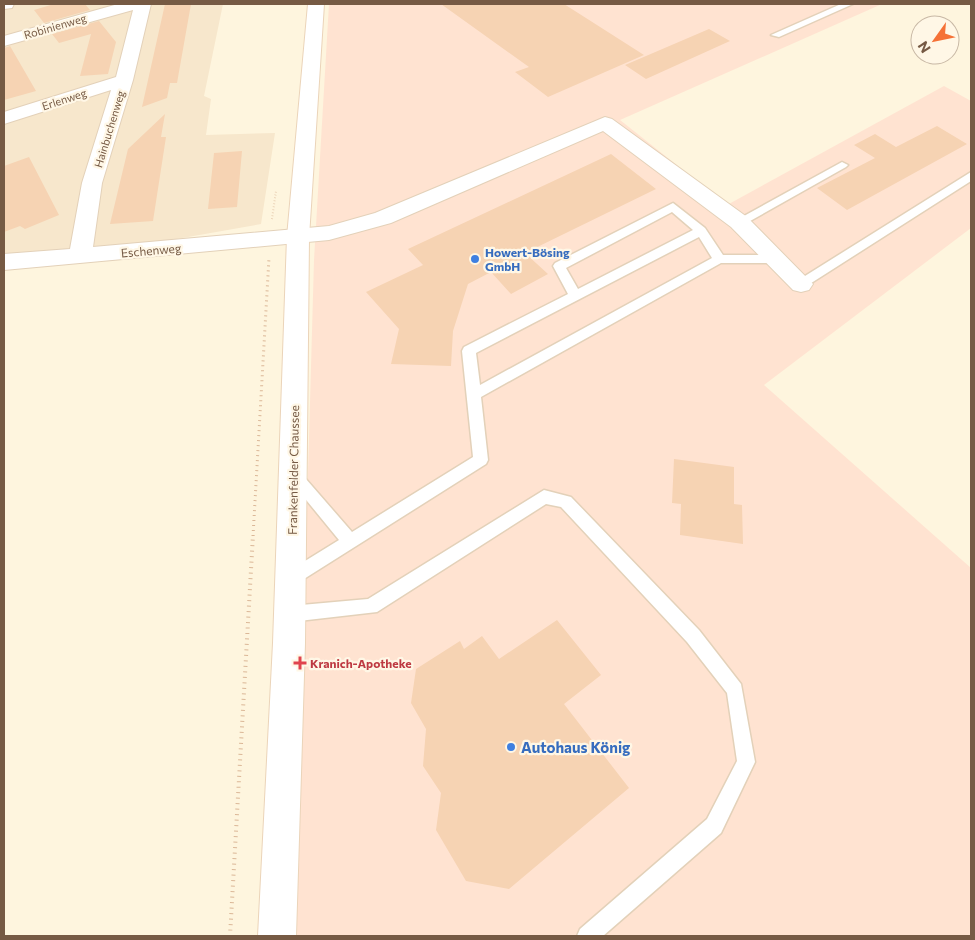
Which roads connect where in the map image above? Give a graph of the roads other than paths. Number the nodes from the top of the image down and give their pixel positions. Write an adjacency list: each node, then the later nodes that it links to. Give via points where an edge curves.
1 (136, 4): 6 (street, Robinienweg)
2 (143, 4): 7 (street, Hainbuchenweg)
3 (316, 4): 13 (street, Frankenfelder Chaussee)
4 (848, 4): 5 (lane)
5 (776, 35)
6 (4, 41)
7 (124, 80): 8 (street, Erlenweg); 14 (street, Hainbuchenweg, via 92,183)
8 (4, 118)
9 (842, 165): 11 (lane)
10 (971, 176): 18 (lane)
11 (739, 222): 13 (street, Eschenweg, via 604,123 383,218 336,232); 16 (street)
12 (701, 230): 15 (lane); 19 (lane); 19 (lane, via 673,207 559,266)
13 (284, 238): 14 (street, Eschenweg); 21 (street, Frankenfelder Chaussee)
14 (80, 256): 17 (street, Eschenweg)
15 (719, 259): 16 (lane); 20 (lane)
16 (777, 260): 18 (street)
17 (4, 262)
18 (801, 284)
19 (575, 296): 20 (lane, via 469,351)
20 (473, 395): 22 (lane, via 481,460)
21 (293, 474): 22 (lane); 23 (street, Frankenfelder Chaussee)
22 (351, 542): 23 (lane)
23 (290, 579): 24 (street, Frankenfelder Chaussee)
24 (290, 614): 25 (street, Frankenfelder Chaussee); 26 (lane, via 371,608 544,497 566,502 693,636 736,690 746,762 714,826)
25 (277, 936)
26 (587, 936)

